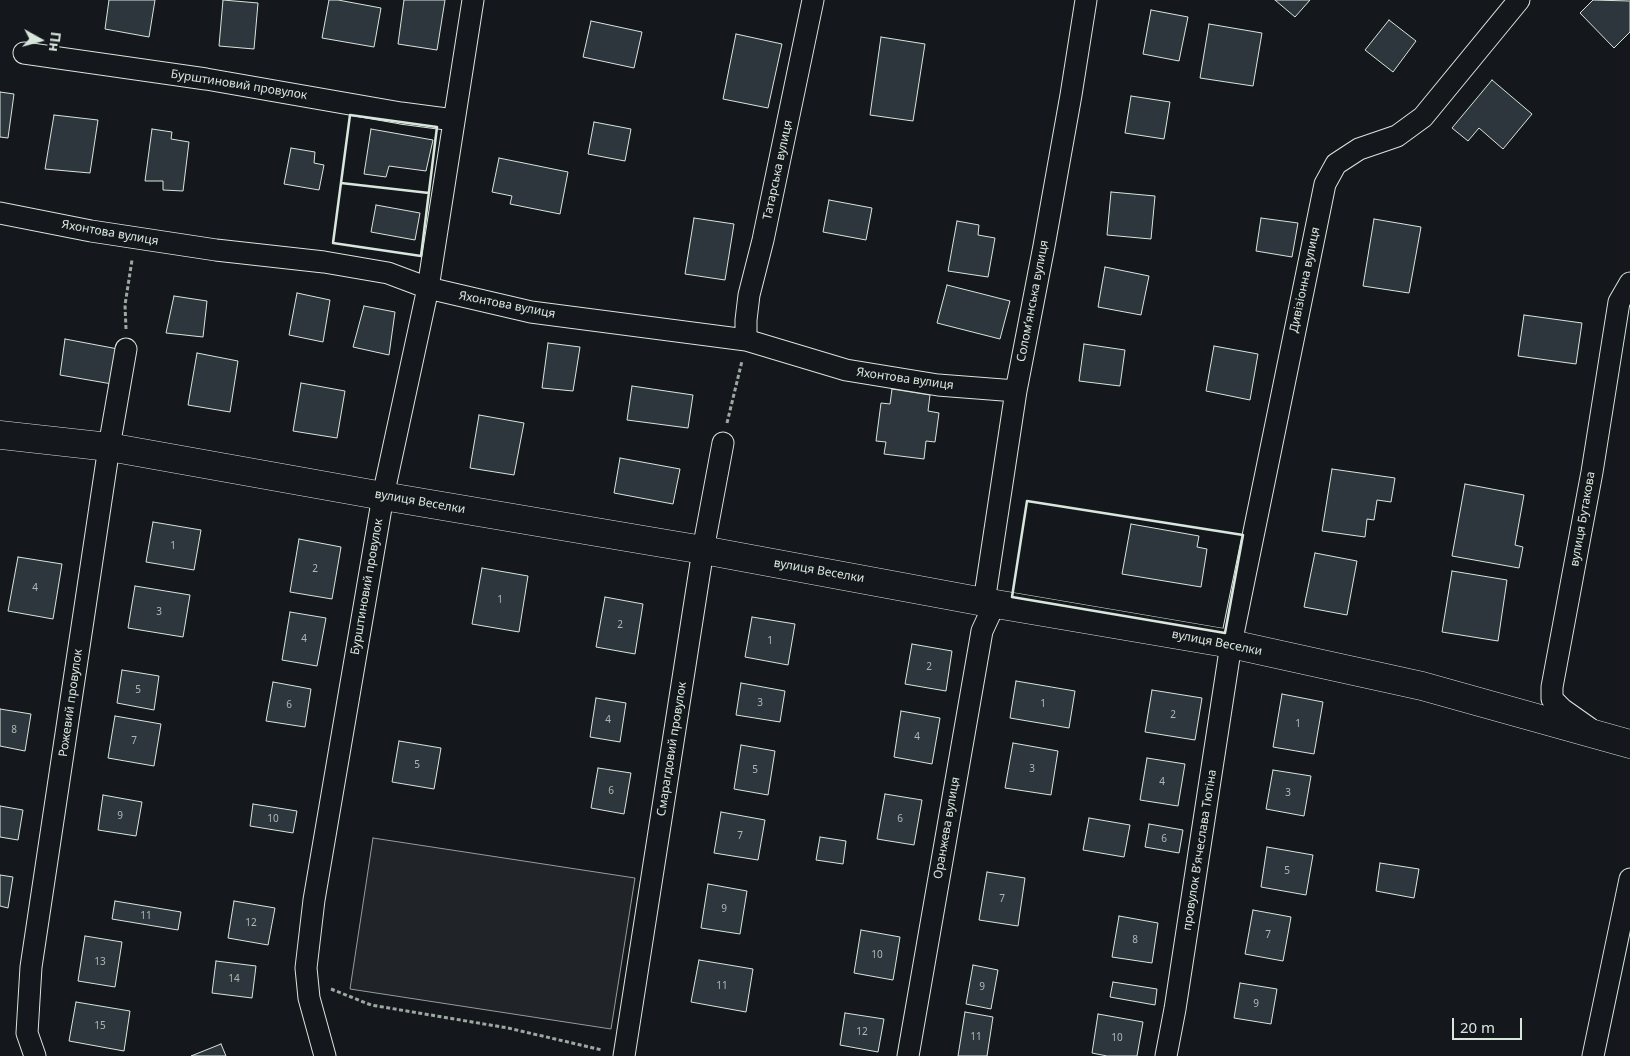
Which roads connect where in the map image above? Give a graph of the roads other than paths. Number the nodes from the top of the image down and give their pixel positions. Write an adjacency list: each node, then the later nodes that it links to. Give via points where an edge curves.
1 (473, 0): 6 (street, Бурштиновий провулок)
2 (813, 0): 10 (street, Татарська вулиця, via 749,295)
3 (1086, 0): 12 (street, Соломʼянська вулиця)
4 (1519, 0): 19 (street, Дивізіонна вулиця, via 1423,117 1397,136 1359,149 1336,164 1325,184)
5 (24, 53): 6 (street, Бурштиновий провулок)
6 (454, 120): 9 (street, Бурштиновий провулок)
7 (0, 213): 9 (street, Яхонтова вулиця, via 136,238 388,273)
8 (1630, 283): 20 (street, вулиця Бутакова, via 1619,302 1592,472 1552,687 1552,699)
9 (428, 288): 10 (street, Яхонтова вулиця, via 531,312); 16 (street, Бурштиновий провулок)
10 (746, 340): 12 (street, Яхонтова вулиця, via 846,370 938,385)
11 (126, 349): 15 (street, Рожевий провулок)
12 (1016, 391): 18 (street, Соломʼянська вулиця)
13 (0, 436): 15 (street, вулиця Веселки)
14 (723, 443): 17 (street, Смарагдовий провулок)
15 (109, 447): 16 (street, вулиця Веселки); 24 (street, Рожевий провулок, via 31,967 26,1033)
16 (383, 496): 17 (street, вулиця Веселки); 25 (street, Бурштиновий провулок, via 314,900 306,968 309,998)
17 (703, 550): 18 (street, вулиця Веселки); 23 (street, Смарагдовий провулок)
18 (990, 602): 19 (street, вулиця Веселки); 26 (street, Оранжева вулиця, via 982,631)
19 (1231, 644): 20 (street, вулиця Веселки, via 1422,686); 27 (street, провулок Вʼячеслава Тютіна)
20 (1598, 735): 21 (street, вулиця Веселки)
21 (1630, 744)
22 (1630, 879): 28 (street)
23 (625, 1055)
24 (35, 1056)
25 (325, 1056)
26 (908, 1056)
27 (1166, 1056)
28 (1593, 1056)

